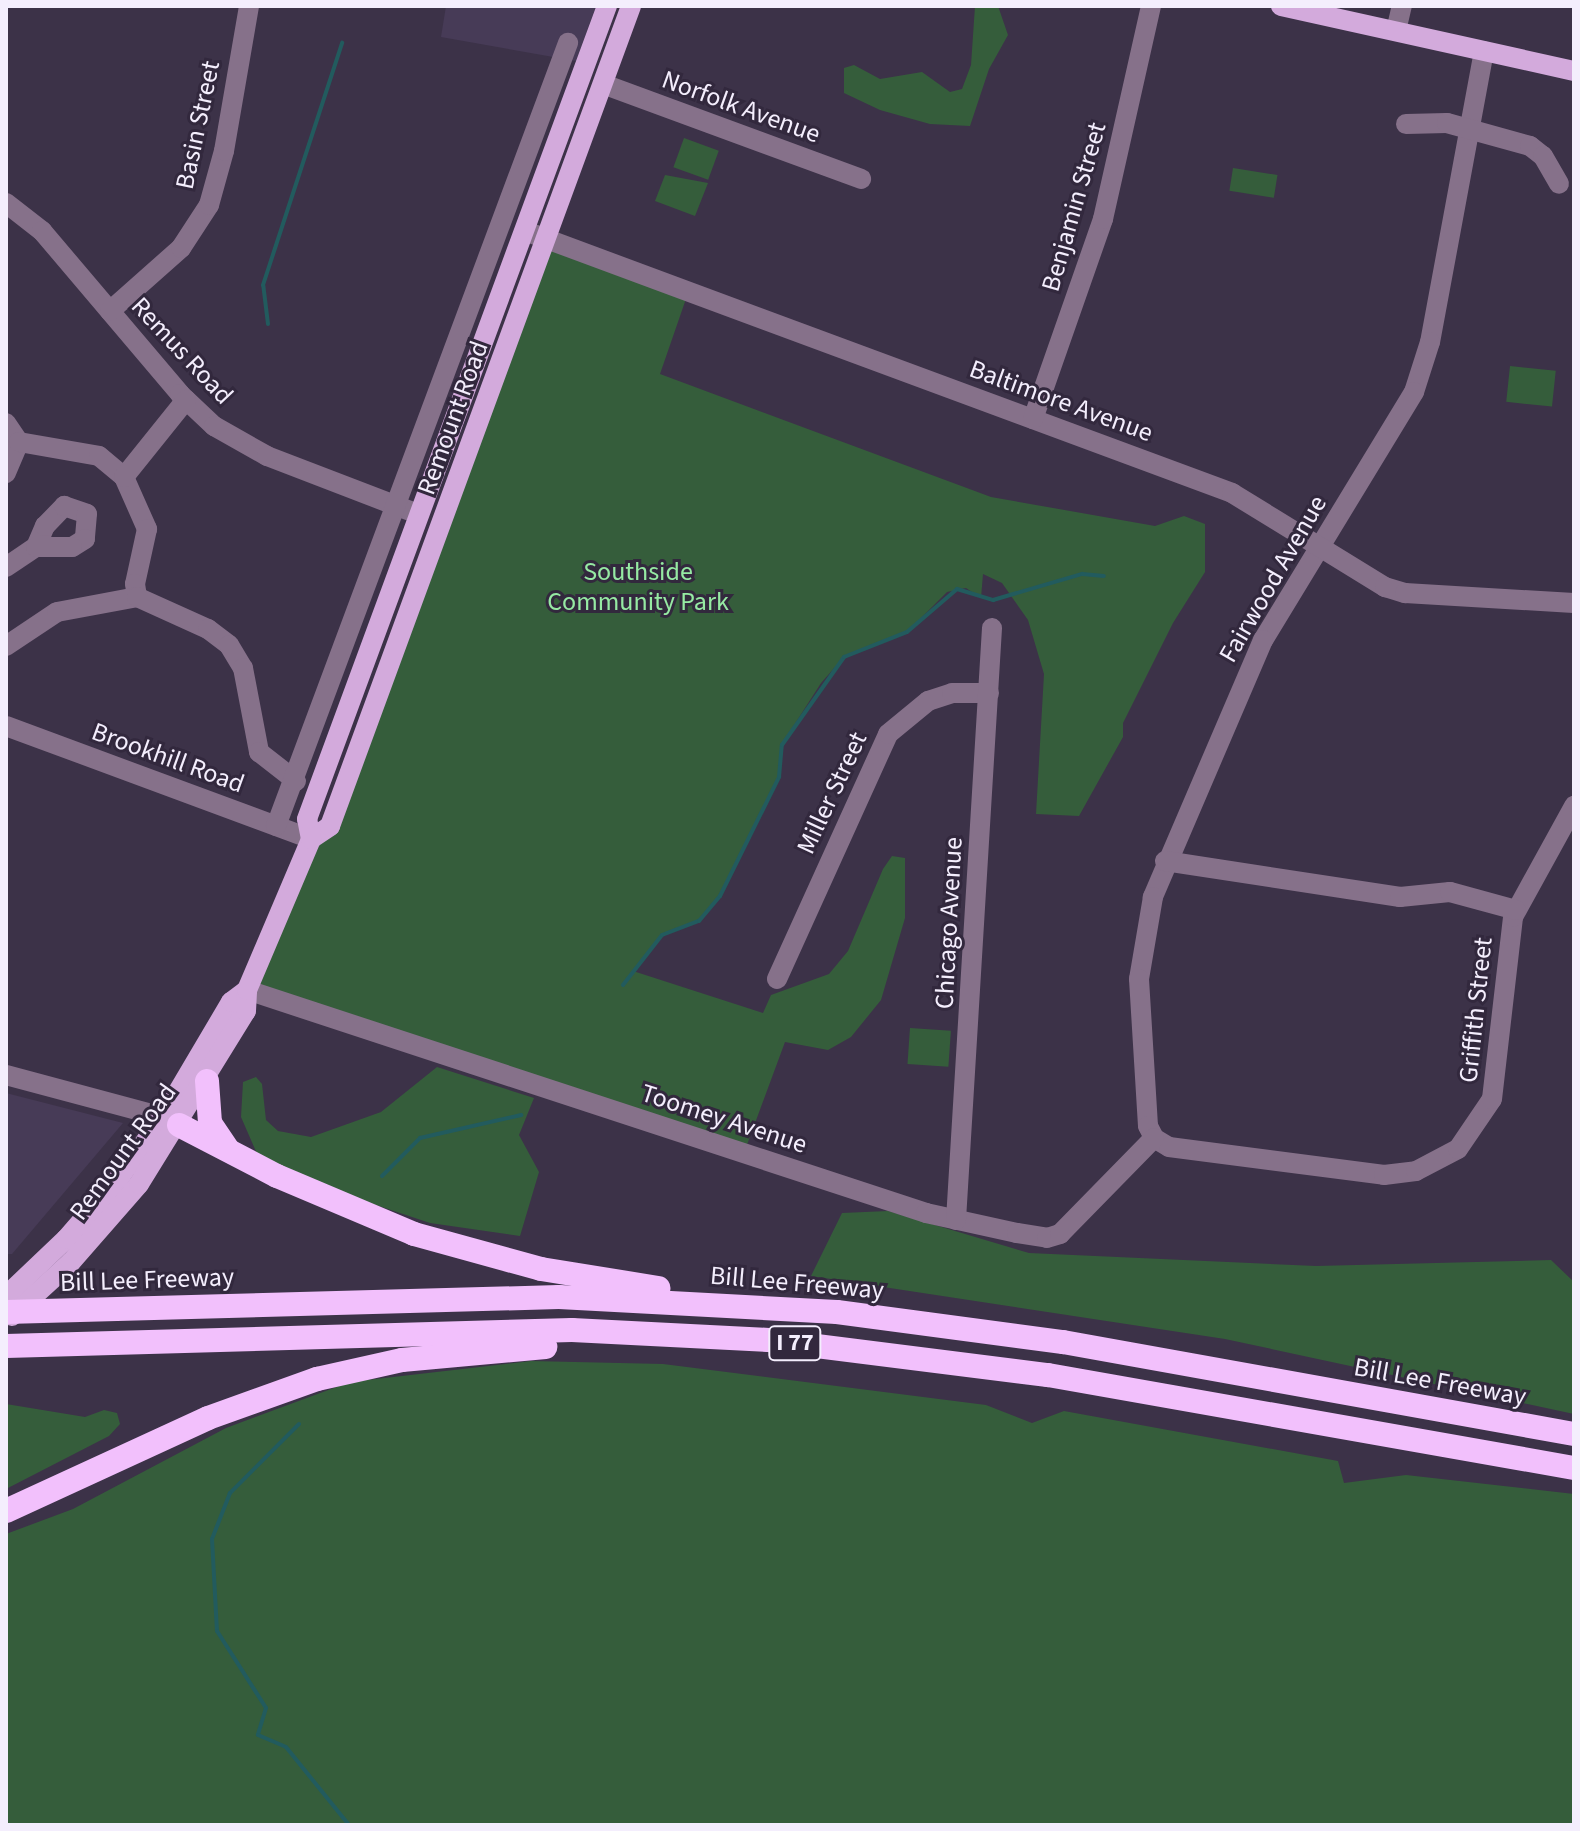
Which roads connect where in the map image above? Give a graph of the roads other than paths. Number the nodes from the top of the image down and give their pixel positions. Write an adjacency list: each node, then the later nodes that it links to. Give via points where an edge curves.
1 (249, 6): 19 (street, Basin Street, via 224,151 209,205 181,248)
2 (607, 6): 17 (main road, Remount Road)
3 (631, 6): 11 (main road, Remount Road)
4 (1151, 6): 21 (street, Benjamin Street, via 1103,219)
5 (1281, 6): 7 (main road)
6 (1402, 6): 7 (street)
7 (1396, 31): 9 (main road)
8 (568, 43): 26 (street)
9 (1484, 51): 10 (main road); 13 (street, Fairwood Avenue)
10 (1574, 71)
11 (603, 84): 14 (street, Norfolk Avenue); 18 (main road, Remount Road)
12 (1406, 124): 13 (street, via 1447,123)
13 (1469, 131): 15 (street, via 1530,146 1555,177); 29 (street, Fairwood Avenue, via 1423,368 1405,411)
14 (861, 179)
15 (1538, 187)
16 (6, 203): 19 (street, Remus Road, via 42,231)
17 (525, 231): 18 (street, Baltimore Avenue); 27 (main road, Remount Road)
18 (547, 240): 21 (street, Baltimore Avenue); 28 (main road, Remount Road)
19 (110, 311): 20 (street, Remus Road)
20 (186, 400): 25 (street); 26 (street, Remus Road, via 240,443)
21 (1033, 419): 29 (street, Baltimore Avenue, via 1232,493)
22 (6, 423): 23 (street)
23 (19, 442): 24 (street); 25 (street, via 99,456)
24 (6, 473)
25 (124, 477): 32 (street, via 147,529)
26 (398, 506): 27 (street, Remus Road); 38 (street)
27 (420, 515): 28 (street, Remus Road); 41 (main road, Remount Road, via 307,819)
28 (441, 523): 41 (main road, Remount Road, via 330,826)
29 (1319, 546): 33 (street, Baltimore Avenue, via 1376,583 1405,593); 42 (street, Fairwood Avenue, via 1263,640)
30 (36, 547): 31 (street)
31 (6, 567)
32 (137, 597): 35 (street, via 57,612); 38 (street, via 208,629 229,645 247,685 253,743)
33 (1574, 603)
34 (992, 628): 36 (street, Chicago Avenue)
35 (6, 646)
36 (989, 693): 44 (street, Miller Street, via 952,693 928,701 888,734); 51 (street, Chicago Avenue)
37 (6, 726): 40 (street, Brookhill Road)
38 (296, 781): 40 (street)
39 (1574, 806): 43 (street, Griffith Street)
40 (276, 826): 41 (street, Brookhill Road)
41 (311, 839): 45 (main road, Remount Road)
42 (1165, 861): 43 (street, via 1400,897 1450,892); 49 (street, Fairwood Avenue, via 1148,917 1139,979 1148,1126)
43 (1516, 910): 49 (street, Griffith Street, via 1492,1099 1472,1135 1447,1157 1416,1171 1373,1175 1169,1147)
44 (777, 979)
45 (247, 990): 47 (main road, Remount Road, via 246,1011); 48 (main road, Remount Road, via 231,1002); 51 (street, Toomey Avenue)
46 (6, 1075): 48 (street)
47 (207, 1081): 48 (main road, Remount Road); 50 (highway, via 210,1123)
48 (171, 1121): 50 (highway); 52 (main road, Remount Road); 55 (main road, Remount Road, via 139,1184 71,1262)
49 (1154, 1138): 51 (street, Toomey Avenue, via 1052,1238)
50 (229, 1152): 53 (highway, via 334,1201 453,1247 541,1269)
51 (956, 1220)
52 (6, 1296)
53 (766, 1308): 54 (highway, Bill Lee Freeway / I 77, via 559,1297); 58 (highway, Bill Lee Freeway / I 77, via 1013,1334)
54 (6, 1312)
55 (6, 1321)
56 (769, 1340): 57 (highway, I 77, via 572,1330); 59 (highway, I 77, via 1048,1375); 60 (highway, via 466,1351 357,1369 208,1418)
57 (6, 1346)
58 (1574, 1434)
59 (1574, 1468)
60 (6, 1511)

